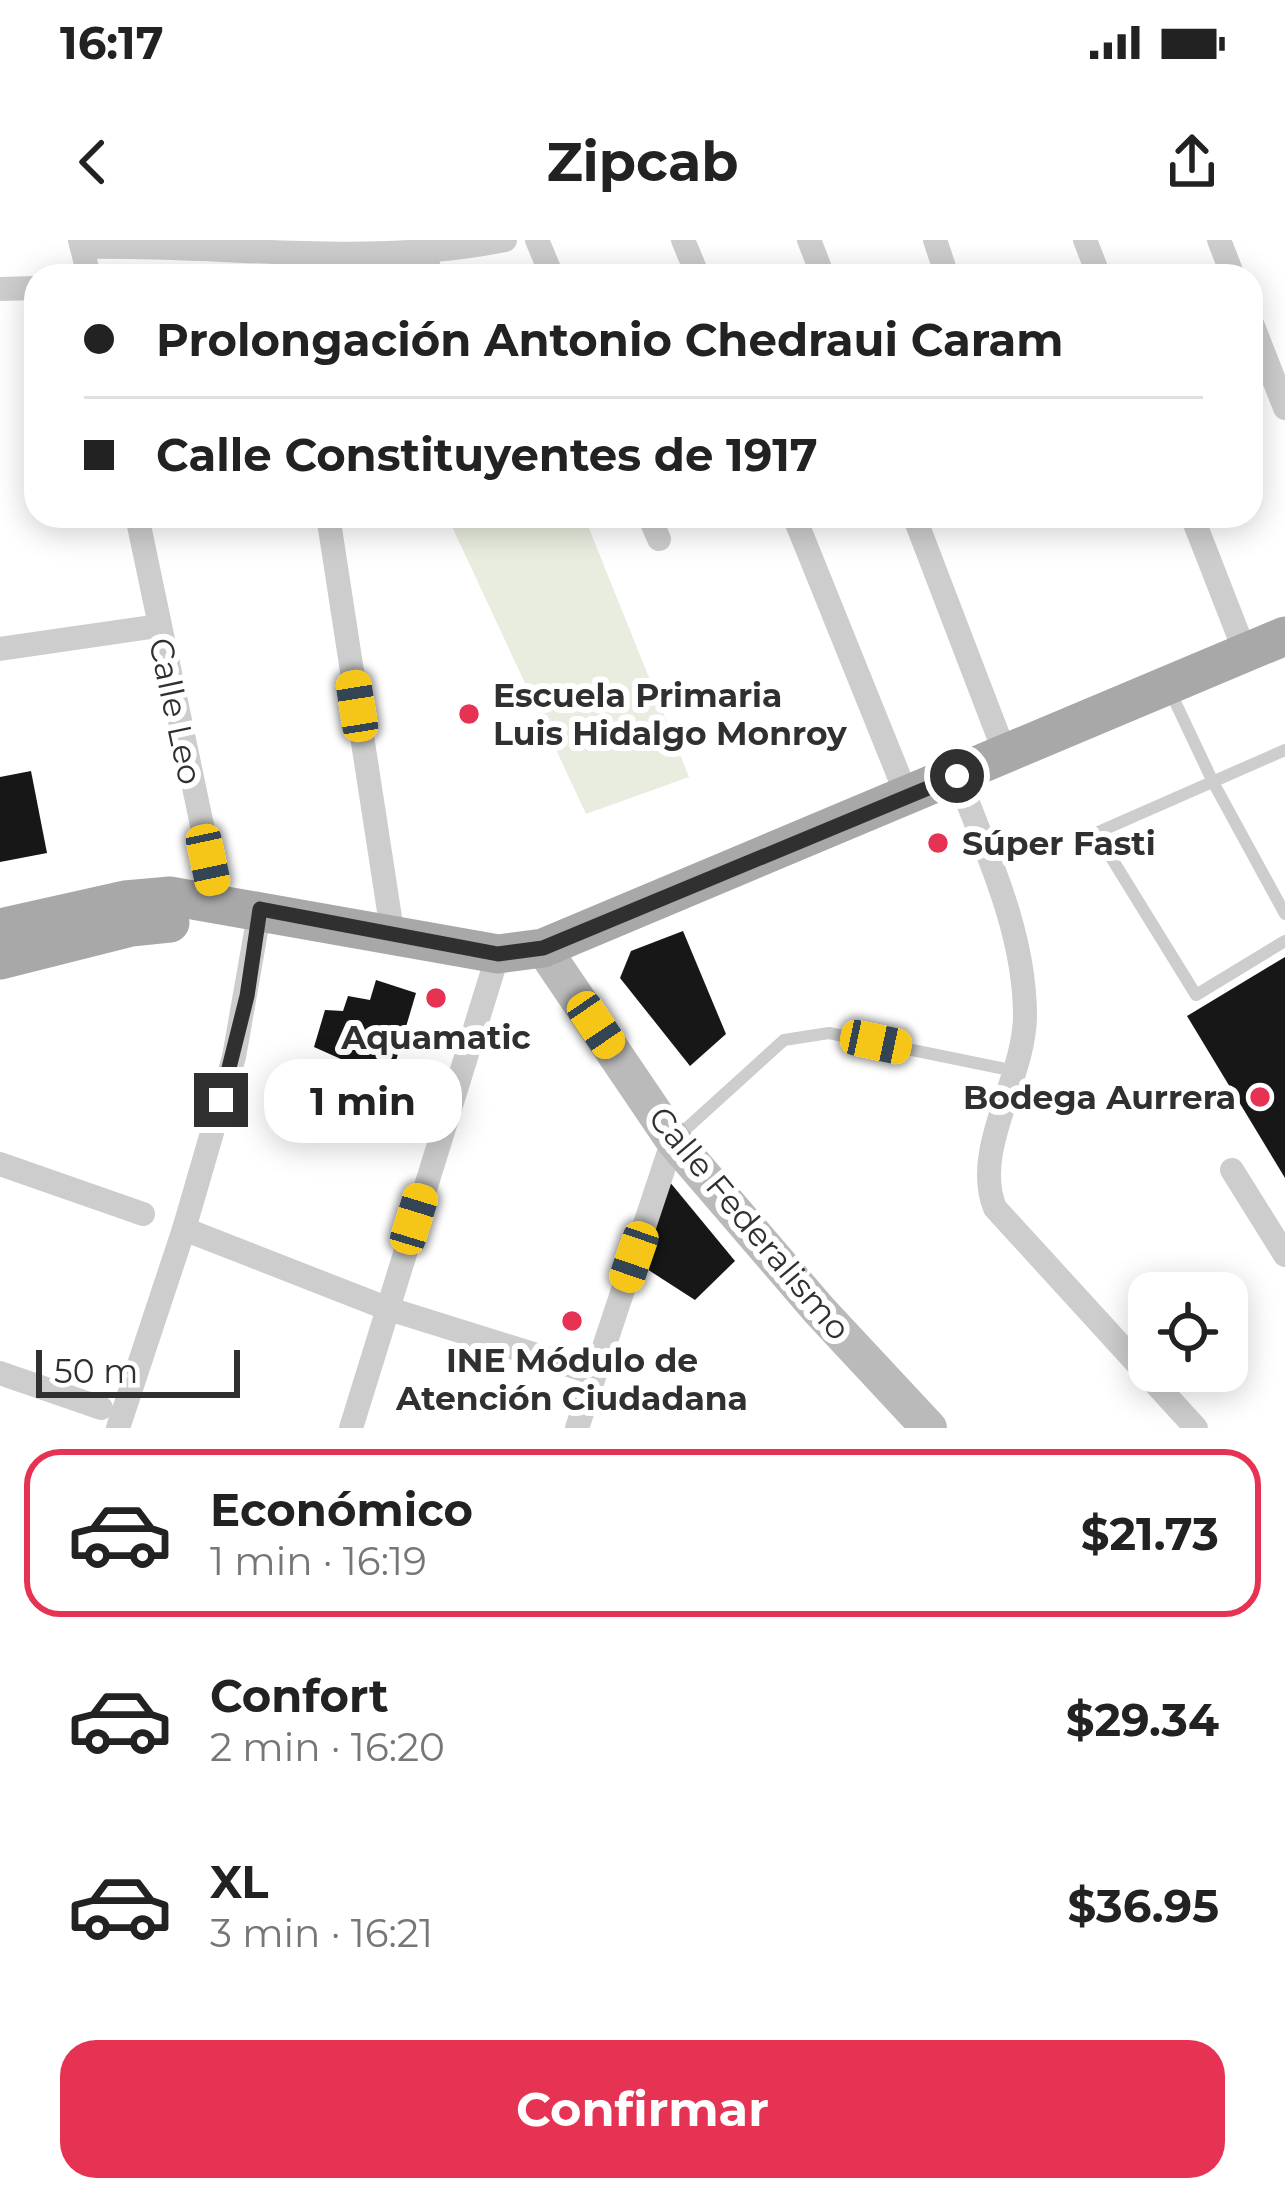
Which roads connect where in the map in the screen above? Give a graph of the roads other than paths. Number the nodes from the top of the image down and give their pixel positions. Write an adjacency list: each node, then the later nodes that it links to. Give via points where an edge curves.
1 (505, 240): 3 (street)
2 (81, 243): 3 (street)
3 (421, 246)
4 (1263, 352): 5 (street)
5 (1285, 408)
6 (138, 528): 11 (street, Calle Leo)
7 (329, 528): 25 (street)
8 (799, 528): 20 (street)
9 (919, 528): 17 (street)
10 (1197, 528): 14 (street)
11 (147, 627): 13 (street); 21 (street, Calle Leo)
12 (1285, 636): 14 (main road)
13 (0, 650)
14 (1245, 652): 15 (main road)
15 (1168, 688): 17 (main road); 19 (lane)
16 (1285, 750): 19 (lane)
17 (1006, 756): 18 (main road)
18 (957, 776): 20 (main road); 30 (street, via 1019,957 1025,1016)
19 (1213, 782): 23 (lane); 26 (lane, via 1096,833 1196,995)
20 (907, 796): 27 (main road)
21 (219, 906): 22 (main road); 24 (main road, via 148,898); 29 (main road)
22 (260, 909): 25 (main road); 35 (street, via 234,1057)
23 (1285, 914)
24 (0, 928)
25 (393, 937): 28 (main road)
26 (1285, 940)
27 (543, 948): 28 (main road); 31 (main road, Calle Federalismo)
28 (498, 954): 37 (street)
29 (0, 960)
30 (1016, 1071): 31 (lane, via 829,1033 784,1040); 45 (street, via 986,1167 995,1208)
31 (674, 1141): 39 (street); 44 (main road, Calle Federalismo)
32 (0, 1164): 34 (street)
33 (1232, 1170): 36 (street)
34 (142, 1214)
35 (184, 1228): 37 (street); 41 (street)
36 (1285, 1256)
37 (386, 1308): 39 (street); 42 (street)
38 (0, 1372): 40 (street)
39 (594, 1373): 43 (street)
40 (101, 1408)
41 (118, 1428)
42 (351, 1428)
43 (577, 1428)
44 (929, 1428)
45 (1196, 1428)

